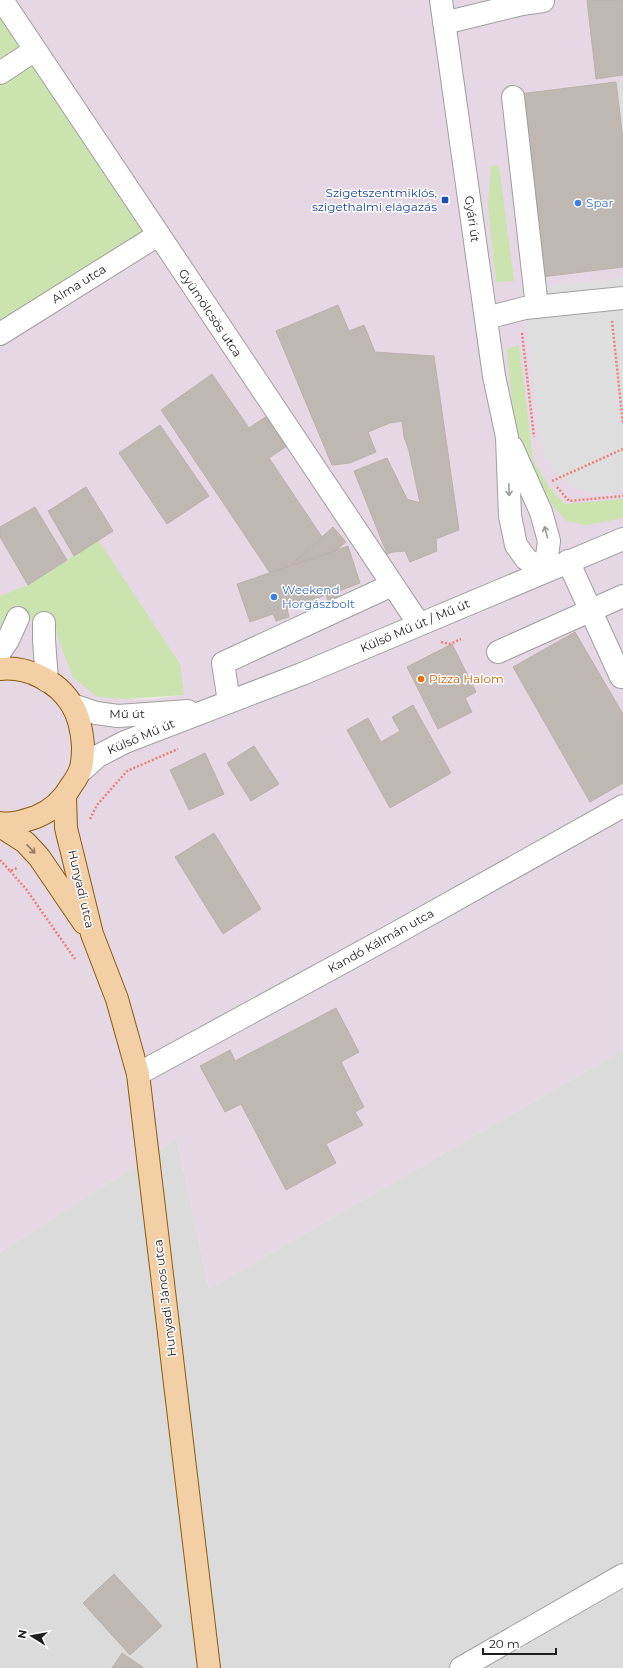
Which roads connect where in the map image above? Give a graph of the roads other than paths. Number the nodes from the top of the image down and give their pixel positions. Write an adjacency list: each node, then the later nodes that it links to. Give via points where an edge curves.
1 (2, 0): 5 (street, Gyümölcsös utca)
2 (441, 0): 4 (street, Gyári út)
3 (543, 1): 4 (street)
4 (444, 23): 11 (street, Gyári út)
5 (35, 50): 6 (street); 8 (street, Gyümölcsös utca)
6 (0, 72)
7 (512, 97): 10 (street)
8 (158, 235): 12 (street, Alma utca); 17 (street, Gyümölcsös utca)
9 (616, 298): 10 (street)
10 (528, 308): 11 (street)
11 (486, 318): 13 (street, Gyári út, via 494,376)
12 (0, 334)
13 (507, 437): 16 (street, Gyári út, one-way to 13, via 548,541 541,512); 16 (street, Gyári út, one-way to 16, via 510,516 516,545 526,559)
14 (623, 539): 15 (street, Külső Mű út / Mű út)
15 (568, 561): 16 (street, Külső Mű út / Mű út); 19 (street)
16 (545, 571): 22 (street, Külső Mű út / Mű út)
17 (392, 585): 22 (street, Gyümölcsös utca); 28 (street, via 223,663)
18 (623, 596): 19 (street)
19 (590, 611): 24 (street); 26 (street)
20 (18, 618): 23 (street)
21 (44, 623): 27 (street)
22 (419, 624): 28 (street, Külső Mű út / Mű út)
23 (0, 652)
24 (498, 652)
25 (0, 669): 27 (main road, via 9,668 34,673)
26 (621, 677)
27 (47, 681): 29 (main road, via 56,686)
28 (229, 702): 30 (street, Külső Mű út / Mű út)
29 (72, 705): 30 (street, Mű út, via 96,713 118,716); 31 (main road, via 82,729 83,756)
30 (207, 710): 31 (street, Külső Mű út, via 108,750)
31 (80, 772): 32 (main road)
32 (65, 797): 34 (main road, via 42,815 24,821); 36 (main road, Hunyadi utca, via 66,828)
33 (623, 806): 37 (street, Kandó Kálmán utca)
34 (0, 823)
35 (0, 826): 36 (main road, Hunyadi utca, one-way to 36, via 25,842 39,857)
36 (92, 934): 37 (main road, Hunyadi János utca, via 117,1000)
37 (138, 1074): 39 (main road, Hunyadi János utca)
38 (623, 1575): 40 (street)
39 (209, 1668)
40 (461, 1668)

